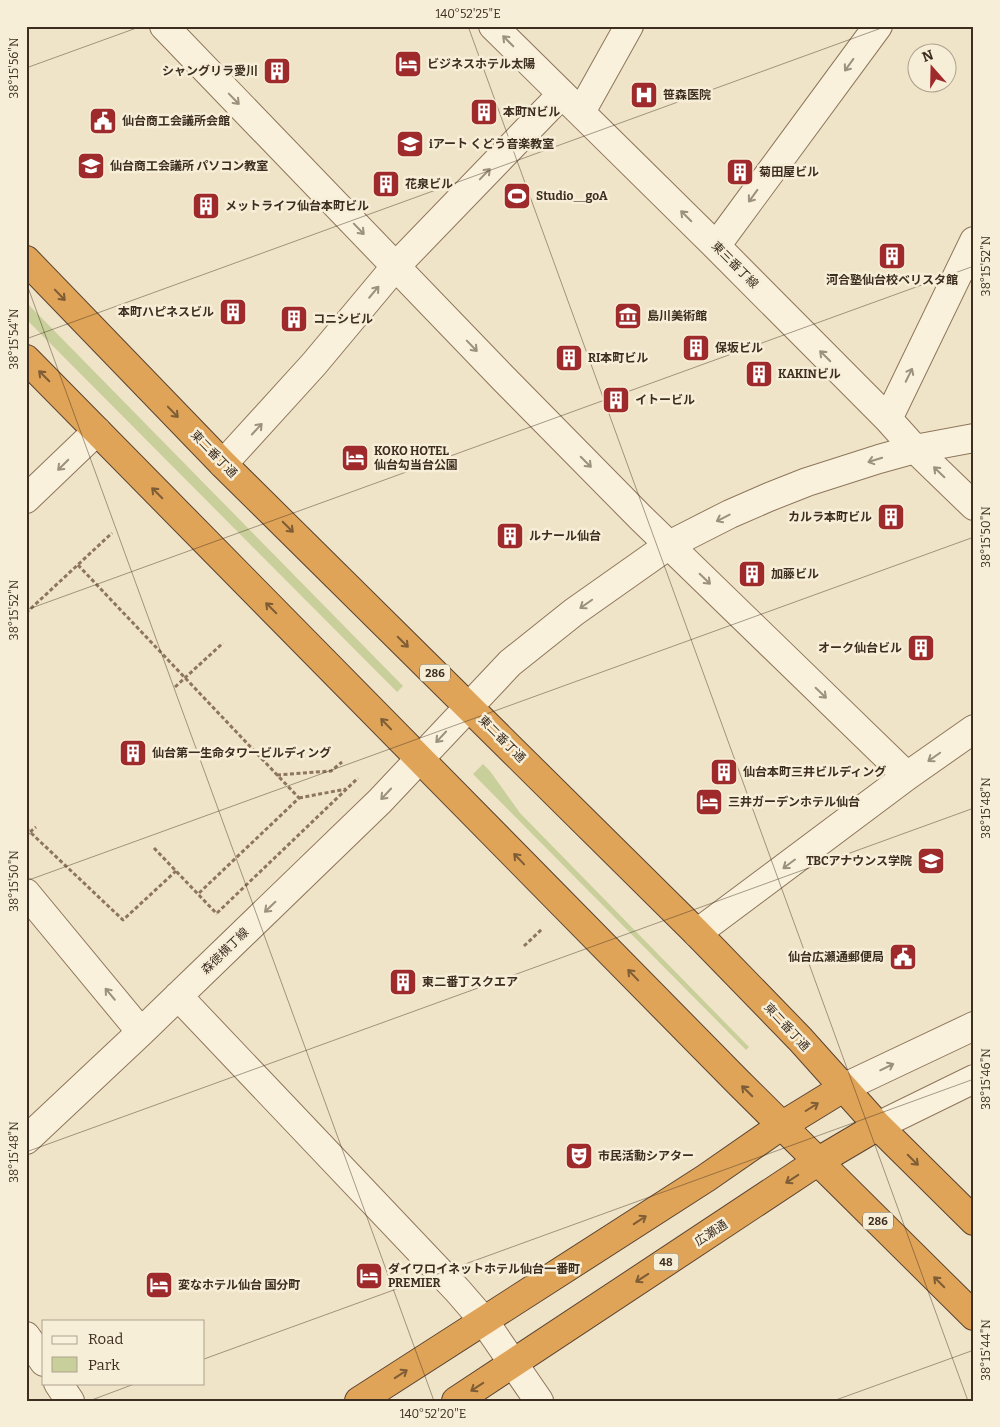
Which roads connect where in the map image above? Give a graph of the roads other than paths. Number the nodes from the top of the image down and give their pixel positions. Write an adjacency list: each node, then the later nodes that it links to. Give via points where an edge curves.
1 (164, 26): 10 (street, one-way to 10)
2 (493, 26): 5 (street, 東三番丁線, one-way to 2)
3 (629, 26): 6 (street)
4 (878, 26): 8 (street, one-way to 8)
5 (562, 94): 6 (street, 東三番丁線); 10 (street, one-way to 5)
6 (581, 112): 8 (street, 東三番丁線, one-way to 6)
7 (974, 241): 12 (street, one-way to 7)
8 (716, 246): 12 (street, 東三番丁線, one-way to 8)
9 (26, 260): 16 (highway, 東二番丁通 / 286, one-way to 16)
10 (395, 267): 16 (street, one-way to 10, via 314,364); 19 (street, one-way to 19)
11 (26, 359): 13 (highway, 286, one-way to 11)
12 (888, 419): 15 (street, 東三番丁線)
13 (98, 431): 17 (street, one-way to 17); 22 (highway, 286, one-way to 13)
14 (974, 438): 15 (street, 森徳横丁線)
15 (915, 450): 18 (street, 東三番丁線, one-way to 15); 19 (street, 森徳横丁線, one-way to 19, via 800,485 730,514)
16 (223, 464): 20 (highway, 東二番丁通 / 286, one-way to 20)
17 (26, 499)
18 (974, 506)
19 (670, 545): 20 (street, 森徳横丁線, one-way to 20, via 574,612 510,663); 23 (street, one-way to 23)
20 (469, 707): 22 (street, 森徳横丁線, one-way to 22); 25 (highway, 東二番丁通 / 286)
21 (974, 729): 23 (street, one-way to 23)
22 (420, 759): 26 (street, 森徳横丁線, one-way to 26); 31 (highway, 286, one-way to 22)
23 (906, 776): 25 (street, one-way to 25)
24 (26, 894): 28 (street, one-way to 24)
25 (697, 933): 30 (highway, 東二番丁通 / 286)
26 (178, 996): 28 (street, 森徳横丁線); 37 (street)
27 (974, 1026): 30 (street, one-way to 27)
28 (142, 1032): 33 (street, 森徳横丁線)
29 (974, 1079): 32 (street, 広瀬通)
30 (843, 1088): 31 (highway, one-way to 30); 32 (highway, 東二番丁通 / 286)
31 (781, 1126): 34 (highway, 286); 37 (highway, one-way to 31)
32 (878, 1126): 34 (highway, 広瀬通 / 48); 35 (highway, 東二番丁通 / 286, one-way to 35)
33 (26, 1140)
34 (818, 1162): 36 (highway, 286, one-way to 34); 40 (highway, 広瀬通 / 48, one-way to 40)
35 (974, 1221)
36 (974, 1316)
37 (484, 1321): 40 (street); 43 (highway, one-way to 37)
38 (26, 1336): 39 (street)
39 (42, 1359)
40 (513, 1363): 44 (highway, 広瀬通 / 48, one-way to 44); 45 (street)
41 (59, 1384): 42 (street)
42 (70, 1401)
43 (360, 1401)
44 (456, 1401)
45 (538, 1401)

